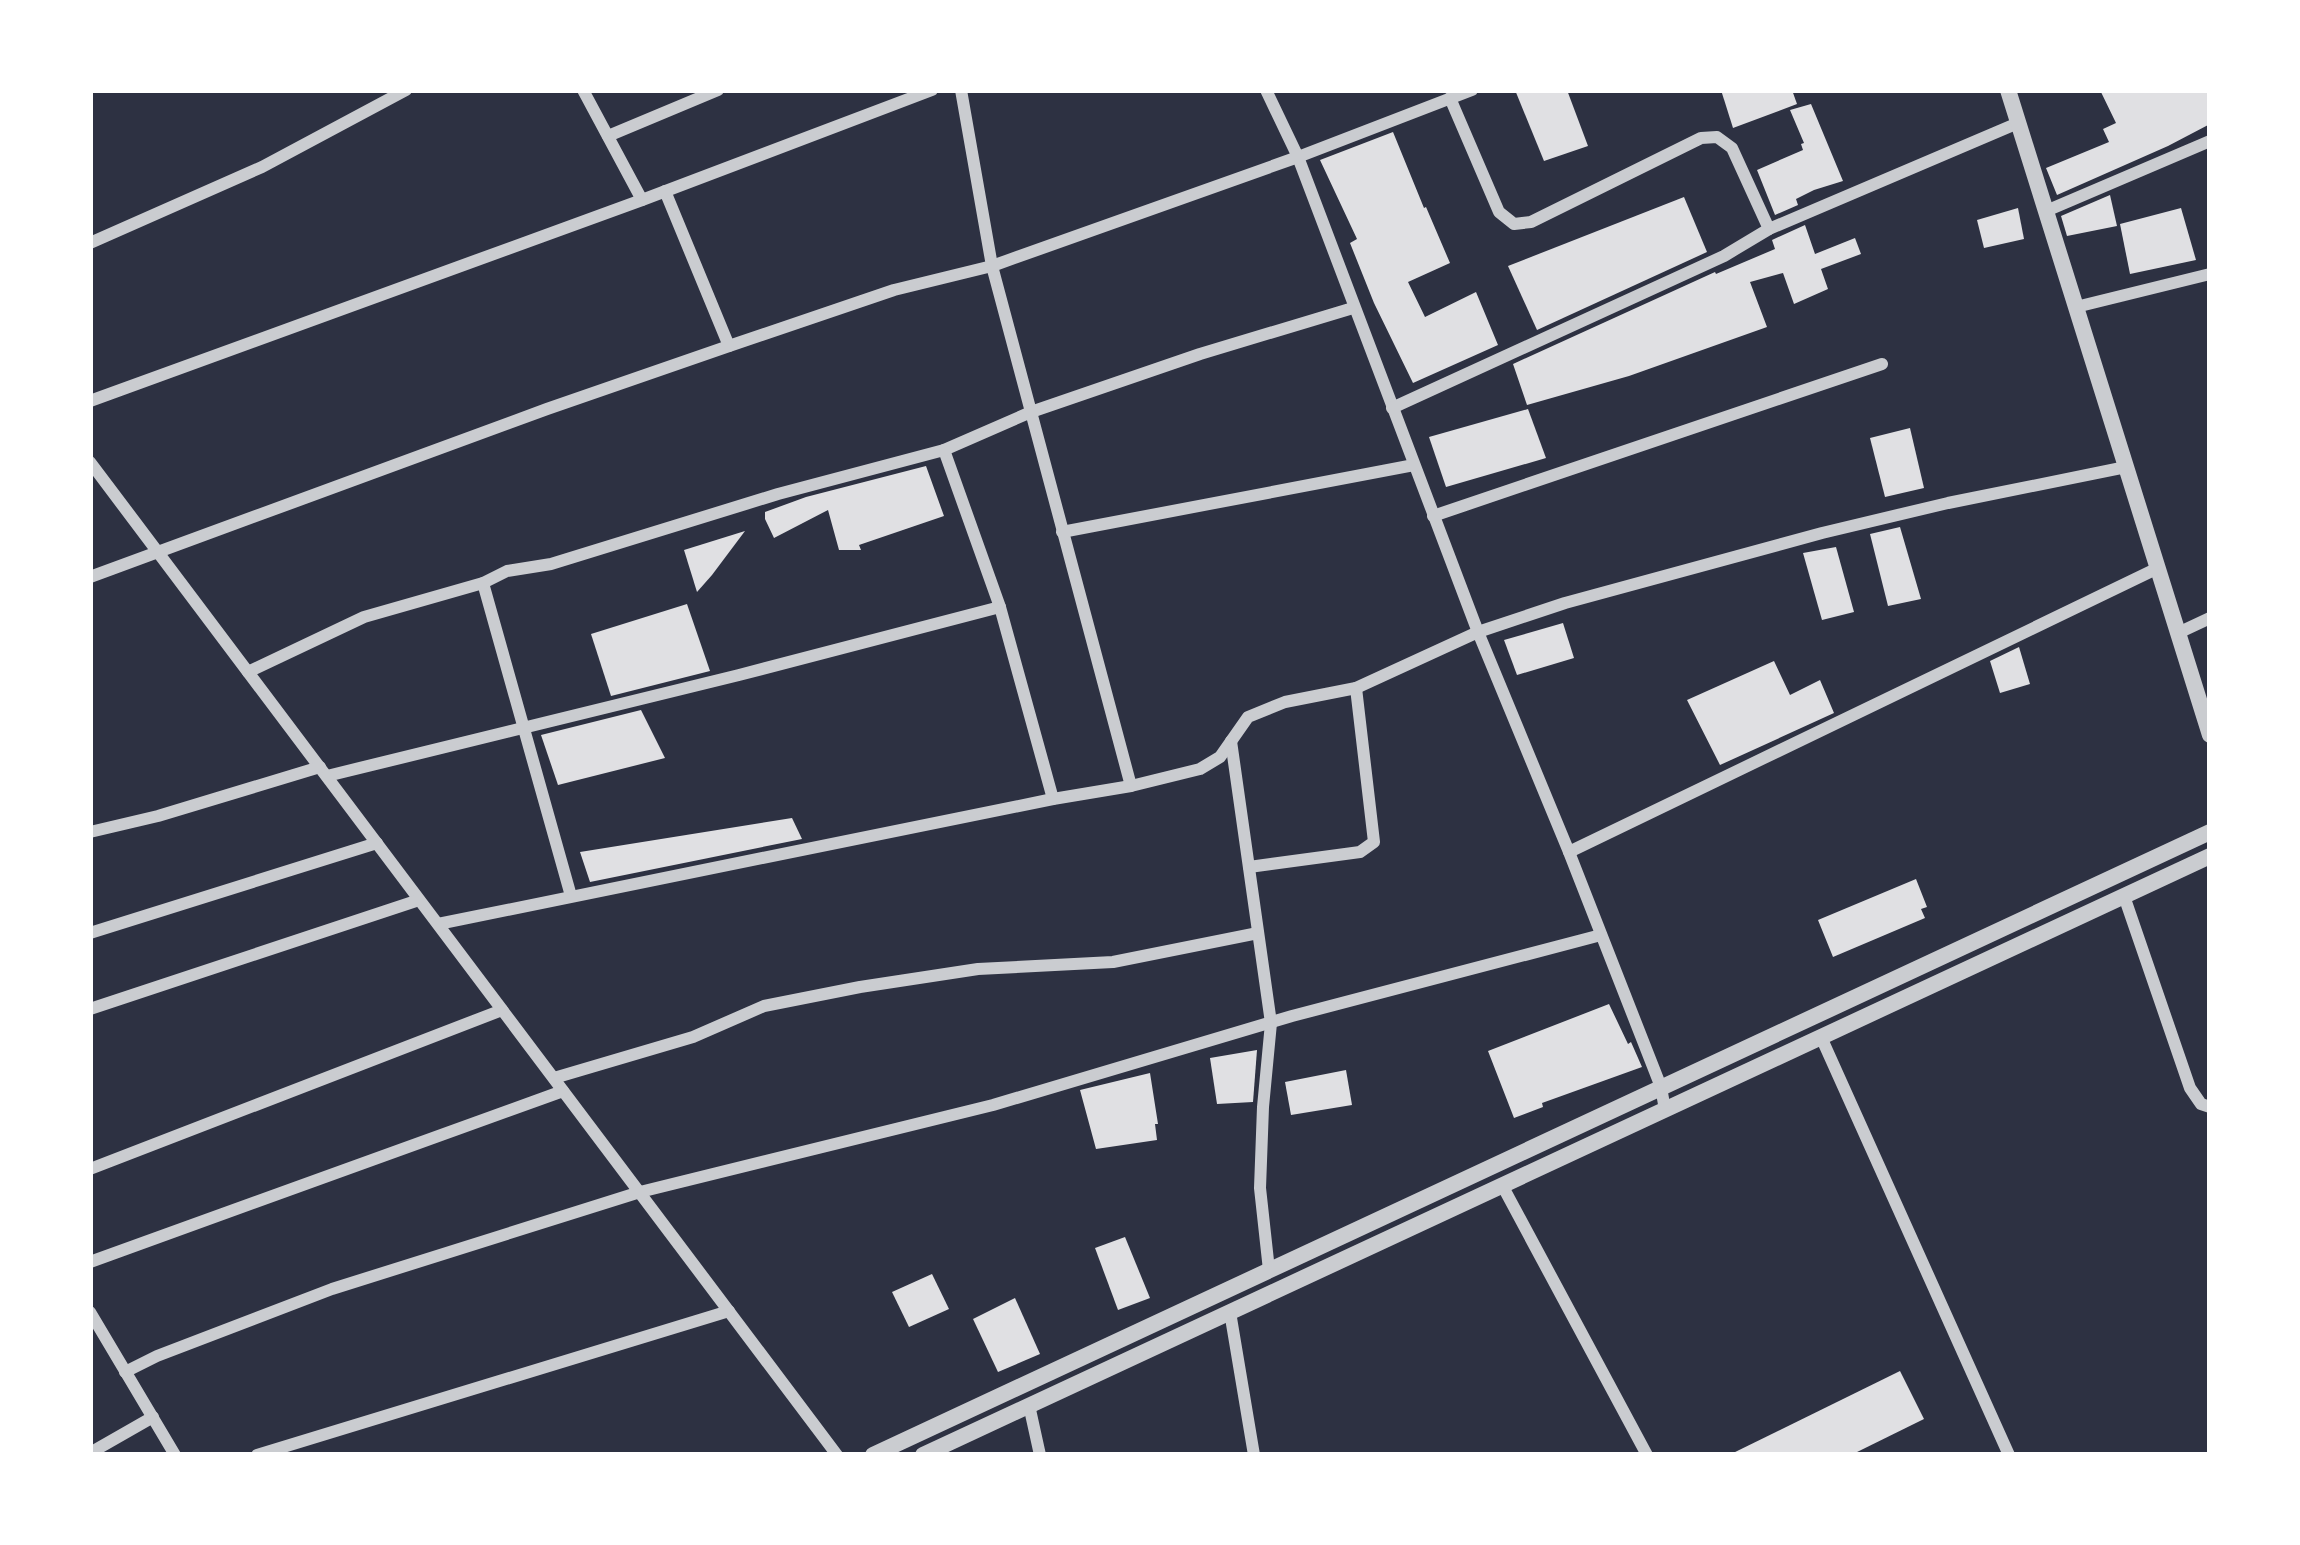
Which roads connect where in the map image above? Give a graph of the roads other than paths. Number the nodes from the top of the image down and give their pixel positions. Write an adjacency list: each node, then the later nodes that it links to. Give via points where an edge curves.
1 (406, 90): 18 (street, via 262,167)
2 (583, 90): 11 (street)
3 (718, 90): 11 (street)
4 (932, 90): 14 (street)
5 (961, 90): 19 (street)
6 (1266, 90): 13 (street)
7 (1472, 90): 9 (street)
8 (2013, 92): 10 (street)
9 (1450, 98): 13 (street); 17 (street, via 1499,212 1514,224 1717,137 1732,148)
10 (2018, 123): 16 (street); 17 (street)
11 (608, 136): 15 (street)
12 (2210, 141): 16 (street)
13 (1298, 157): 19 (street); 22 (street)
14 (665, 191): 15 (street); 23 (street)
15 (642, 200): 25 (street)
16 (2046, 212): 21 (street)
17 (1768, 229): 26 (street)
18 (90, 243)
19 (992, 266): 23 (street); 27 (street)
20 (2210, 274): 21 (street)
21 (2076, 307): 31 (street)
22 (1353, 308): 26 (street); 27 (street)
23 (729, 346): 34 (street)
24 (1882, 364): 32 (street)
25 (90, 401)
26 (1392, 408): 30 (street)
27 (1031, 412): 28 (street); 33 (street)
28 (944, 450): 37 (street); 38 (street)
29 (90, 462): 34 (street)
30 (1414, 465): 32 (street); 33 (street)
31 (2126, 467): 35 (street); 40 (street, via 1822,533)
32 (1433, 516): 40 (street)
33 (1062, 532): 48 (street)
34 (159, 553): 36 (street); 42 (street)
35 (2158, 568): 41 (street); 53 (street)
36 (90, 577)
37 (483, 583): 42 (street, via 364,617); 44 (street)
38 (1000, 607): 44 (street); 49 (street)
39 (2210, 618): 41 (street)
40 (1478, 632): 43 (street); 53 (street)
41 (2178, 633): 45 (street)
42 (248, 672): 47 (street)
43 (1356, 688): 46 (street, via 1248,716); 55 (street, via 1374,842 1360,852)
44 (524, 729): 47 (street); 56 (street)
45 (2210, 735)
46 (1230, 740): 48 (street, via 1200,769); 55 (street)
47 (323, 771): 50 (street); 52 (street)
48 (1131, 786): 49 (street)
49 (1053, 799): 56 (street)
50 (90, 832)
51 (2210, 832): 68 (street)
52 (377, 843): 58 (street); 60 (street)
53 (1569, 852): 62 (street)
54 (2210, 856): 57 (street)
55 (1249, 867): 61 (street)
56 (571, 896): 59 (street)
57 (2124, 896): 66 (street); 70 (street, via 2190,1088)
58 (419, 900): 59 (street); 63 (street)
59 (437, 923): 64 (street)
60 (90, 933)
61 (1258, 934): 65 (street); 67 (street, via 1131,959 978,969 764,1006)
62 (1601, 935): 65 (street); 68 (street)
63 (90, 1009)
64 (502, 1010): 67 (street); 72 (street)
65 (1271, 1023): 74 (street, via 993,1105); 76 (street, via 1260,1189)
66 (1821, 1037): 71 (street); 92 (street)
67 (554, 1078): 69 (street)
68 (1661, 1088): 71 (street); 76 (street)
69 (563, 1091): 74 (street); 75 (street)
70 (2210, 1107)
71 (1665, 1110): 73 (street)
72 (90, 1169)
73 (1502, 1185): 78 (street); 91 (street)
74 (640, 1192): 77 (street); 80 (street, via 332,1289)
75 (90, 1262)
76 (1269, 1270): 88 (street)
77 (729, 1311): 86 (street); 87 (street)
78 (1230, 1312): 81 (street); 90 (street)
79 (92, 1319): 80 (street)
80 (125, 1372): 82 (street)
81 (1029, 1406): 84 (street); 89 (street)
82 (153, 1417): 83 (street); 85 (street)
83 (90, 1453)
84 (932, 1453)
85 (176, 1455)
86 (257, 1455)
87 (837, 1455)
88 (873, 1455)
89 (1040, 1455)
90 (1254, 1455)
91 (1647, 1455)
92 (2009, 1455)

